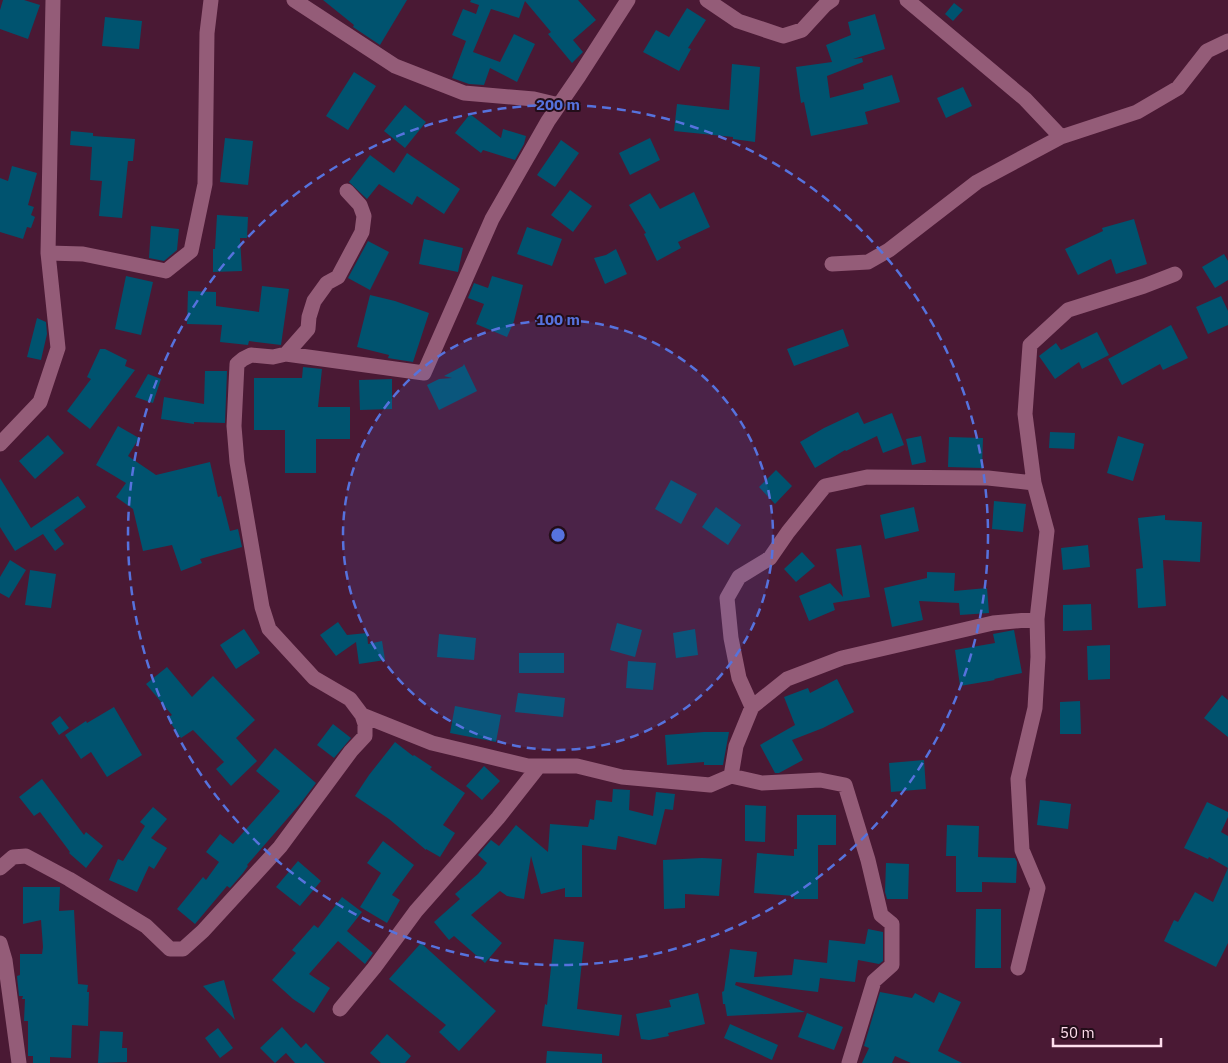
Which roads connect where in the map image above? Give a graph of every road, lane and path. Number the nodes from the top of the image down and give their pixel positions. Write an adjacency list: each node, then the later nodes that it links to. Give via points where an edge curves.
1 (53, 0): 12 (street)
2 (211, 0): 12 (street, via 207,33 205,184 191,251 166,271 83,254)
3 (291, 0): 9 (street, via 395,66 464,93 534,99)
4 (628, 0): 9 (street)
5 (707, 0): 6 (street, via 738,22 784,36 802,30)
6 (832, 0)
7 (907, 0): 10 (street, via 1025,99)
8 (1228, 41): 10 (street, via 1207,51 1178,88 1137,112)
9 (559, 105): 15 (street, via 492,219 424,373)
10 (1060, 137): 13 (street, via 977,182 890,250 868,262)
11 (347, 191): 15 (street, via 360,205 364,216 362,232 338,277 328,283 314,300 308,329)
12 (48, 253): 16 (street, via 58,348 40,402)
13 (832, 264)
14 (1175, 274): 17 (street, via 1068,310 1030,346 1025,414)
15 (286, 354): 20 (street, via 274,357 251,355 237,364 234,426 237,462 262,607 269,629 314,678 350,699)
16 (0, 444)
17 (1034, 483): 18 (street, via 1047,531); 19 (street, via 988,478 867,477 825,486 770,558 739,577 727,598 739,678)
18 (1037, 619): 19 (street, via 993,623 842,658 786,679); 25 (street, via 1035,708 1018,779 1022,850 1038,888)
19 (752, 706): 22 (street, via 736,746)
20 (362, 714): 21 (street, via 432,743); 23 (street, via 365,736 280,847 203,931 182,949 170,949 146,926 26,856 13,856)
21 (538, 766): 22 (street, via 577,766 622,777 710,785); 26 (street)
22 (731, 776): 28 (street, via 762,783 820,780 845,785 881,915 892,924 892,965 874,981)
23 (0, 868)
24 (0, 943): 27 (street)
25 (1018, 968)
26 (340, 1009)
27 (19, 1063)
28 (849, 1063)

